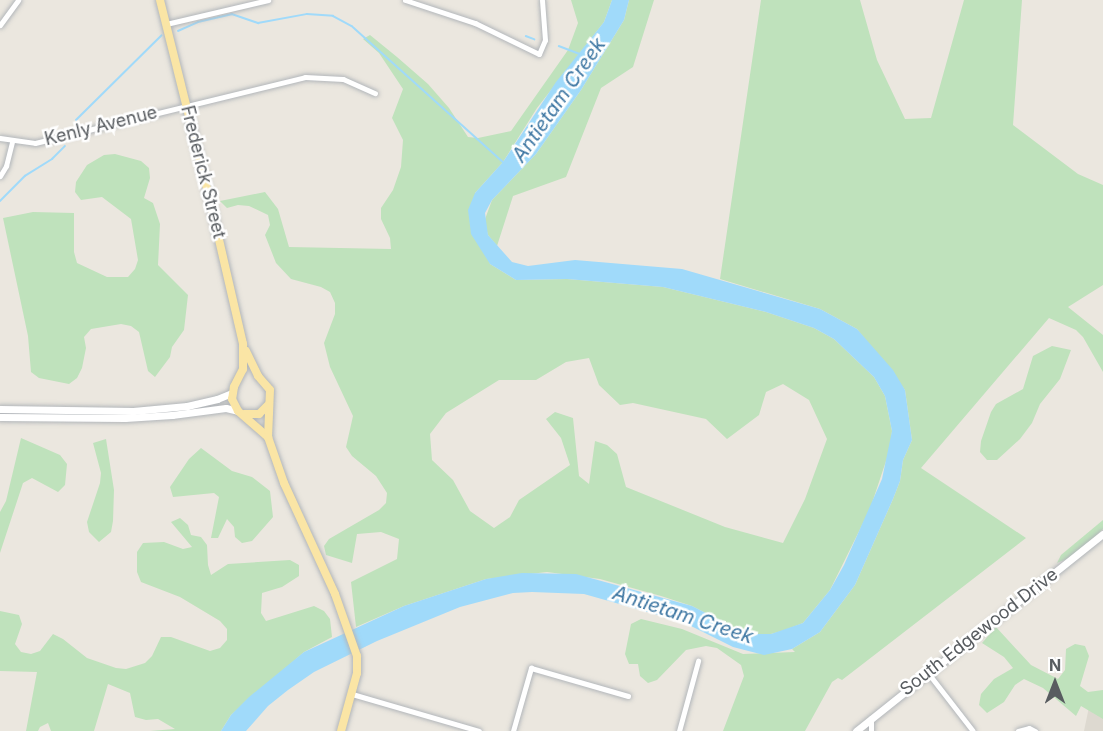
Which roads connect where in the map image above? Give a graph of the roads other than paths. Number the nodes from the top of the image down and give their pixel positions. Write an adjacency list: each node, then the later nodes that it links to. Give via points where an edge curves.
1 (18, 0): 7 (street)
2 (160, 0): 6 (main road, Frederick Street)
3 (268, 0): 6 (street)
4 (405, 0): 5 (street, via 475,23 539,54 545,40)
5 (542, 0)
6 (166, 24): 9 (main road, Frederick Street)
7 (0, 25)
8 (375, 93): 9 (street, Kenly Avenue, via 343,79 305,77)
9 (187, 105): 11 (street, Kenly Avenue, via 47,140); 13 (main road, Frederick Street)
10 (0, 138): 11 (street, Kenly Avenue)
11 (12, 142): 12 (street)
12 (0, 176)
13 (243, 344): 14 (main road, Frederick Street, via 249,362); 15 (main road, Frederick Street, via 243,369)
14 (262, 380): 15 (main road, via 250,377); 17 (main road, via 270,390)
15 (238, 382): 16 (main road)
16 (232, 393): 18 (main road, via 187,406 133,411); 19 (main road)
17 (269, 403): 19 (main road, via 259,414); 21 (main road)
18 (0, 409)
19 (240, 412): 20 (main road, via 226,408 125,418); 21 (main road)
20 (0, 417)
21 (268, 436): 25 (main road, via 290,497 345,618 357,656)
22 (1103, 534): 24 (main road, South Edgewood Drive)
23 (698, 661): 31 (street)
24 (928, 673): 27 (main road, South Edgewood Drive); 34 (street)
25 (352, 694): 28 (main road); 29 (street)
26 (628, 696): 30 (street, via 531,668)
27 (871, 718): 32 (main road, South Edgewood Drive); 33 (street)
28 (341, 731)
29 (479, 731)
30 (513, 731)
31 (679, 731)
32 (856, 731)
33 (871, 731)
34 (973, 731)
35 (1018, 731): 36 (street)
36 (1035, 731)

